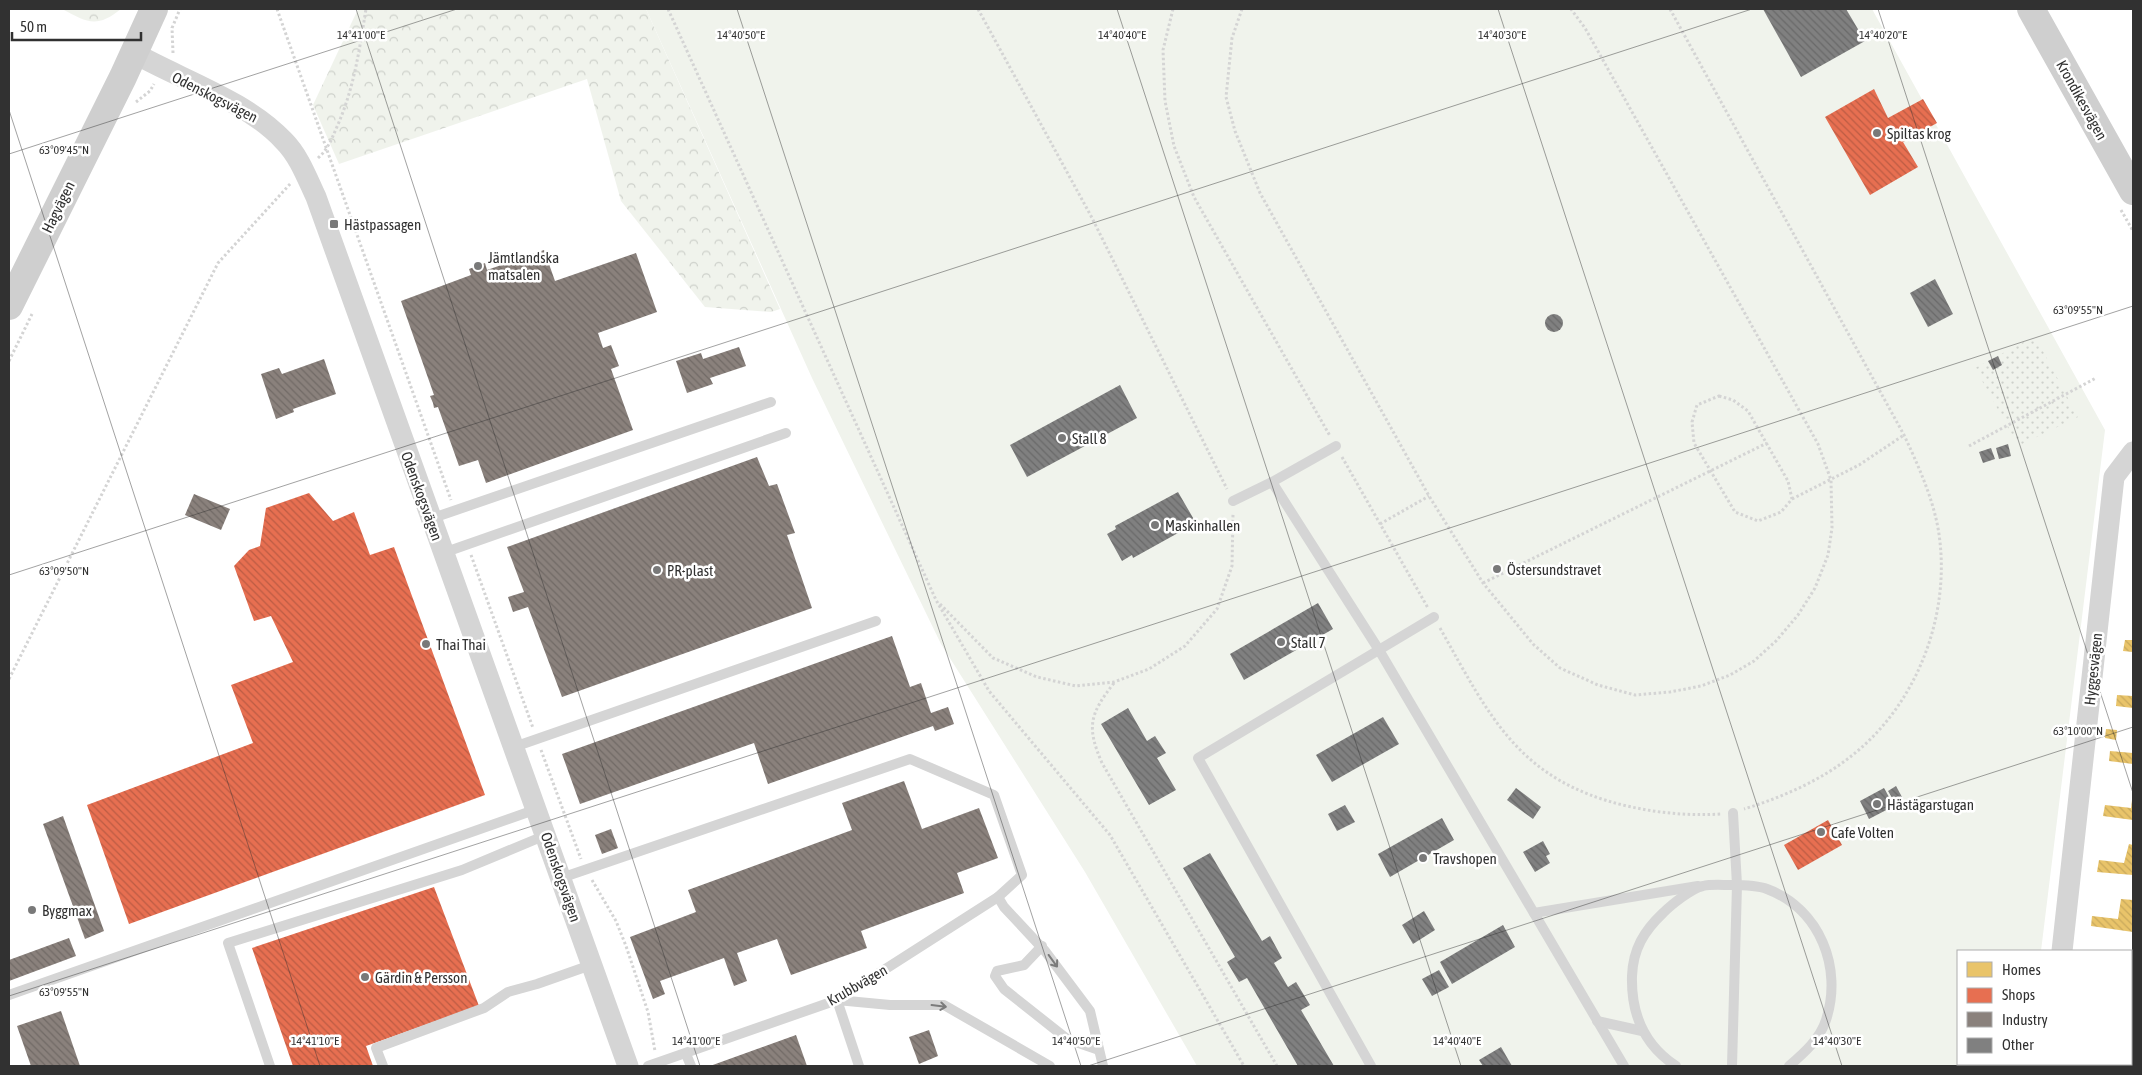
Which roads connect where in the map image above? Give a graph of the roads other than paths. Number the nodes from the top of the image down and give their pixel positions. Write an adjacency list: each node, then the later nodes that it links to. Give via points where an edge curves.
1 (154, 9): 3 (street)
2 (2031, 9): 4 (street, Krondikesvägen)
3 (134, 53): 5 (street, Hagvägen); 12 (street, Odenskogsvägen, via 162,70 255,114 285,142 304,170)
4 (2133, 192)
5 (22, 307)
6 (771, 402): 12 (lane)
7 (786, 433): 13 (lane)
8 (1336, 446): 10 (lane)
9 (2133, 452): 27 (street, Hyggesvägen, via 2114,478)
10 (1272, 482): 11 (lane); 16 (lane)
11 (1233, 501)
12 (430, 519): 13 (street, Odenskogsvägen)
13 (443, 553): 17 (street, Odenskogsvägen)
14 (1434, 617): 16 (lane)
15 (876, 621): 17 (lane)
16 (1379, 650): 25 (lane); 43 (lane, via 1198,758)
17 (514, 747): 18 (street, Odenskogsvägen)
18 (537, 809): 20 (street, Odenskogsvägen); 29 (lane)
19 (1733, 813): 22 (lane)
20 (546, 835): 21 (street, Odenskogsvägen); 35 (lane, via 462,870 228,943)
21 (561, 878): 24 (lane, Krubbvägen, via 910,758 994,795 1022,875); 28 (street, Odenskogsvägen)
22 (1737, 885): 23 (lane); 46 (lane); 47 (lane, via 1766,888 1795,904 1817,928 1830,957 1833,990 1826,1021 1809,1049)
23 (1702, 886): 25 (lane); 32 (lane, via 1670,906 1646,930 1633,962 1631,998)
24 (998, 897): 26 (lane); 30 (lane, Krubbvägen)
25 (1534, 913): 31 (lane)
26 (1042, 946): 33 (lane, one-way to 33, via 1090,1011); 33 (lane, via 1024,965 997,971 995,976 1004,989 1067,1039)
27 (2062, 950)
28 (591, 965): 36 (lane, via 508,992 484,1008 376,1048); 37 (street, Odenskogsvägen)
29 (9, 995)
30 (838, 1000): 34 (lane, Krubbvägen); 40 (lane); 41 (lane, one-way to 41, via 944,1006)
31 (1597, 1021): 32 (lane); 44 (lane)
32 (1642, 1031): 45 (lane, via 1662,1057)
33 (1099, 1050): 42 (lane)
34 (686, 1054): 38 (lane, Krubbvägen); 39 (lane)
35 (270, 1066)
36 (383, 1066)
37 (628, 1066)
38 (648, 1066)
39 (691, 1066)
40 (859, 1066)
41 (1050, 1066)
42 (1103, 1066)
43 (1371, 1066)
44 (1624, 1066)
45 (1676, 1066)
46 (1732, 1066)
47 (1789, 1066)

